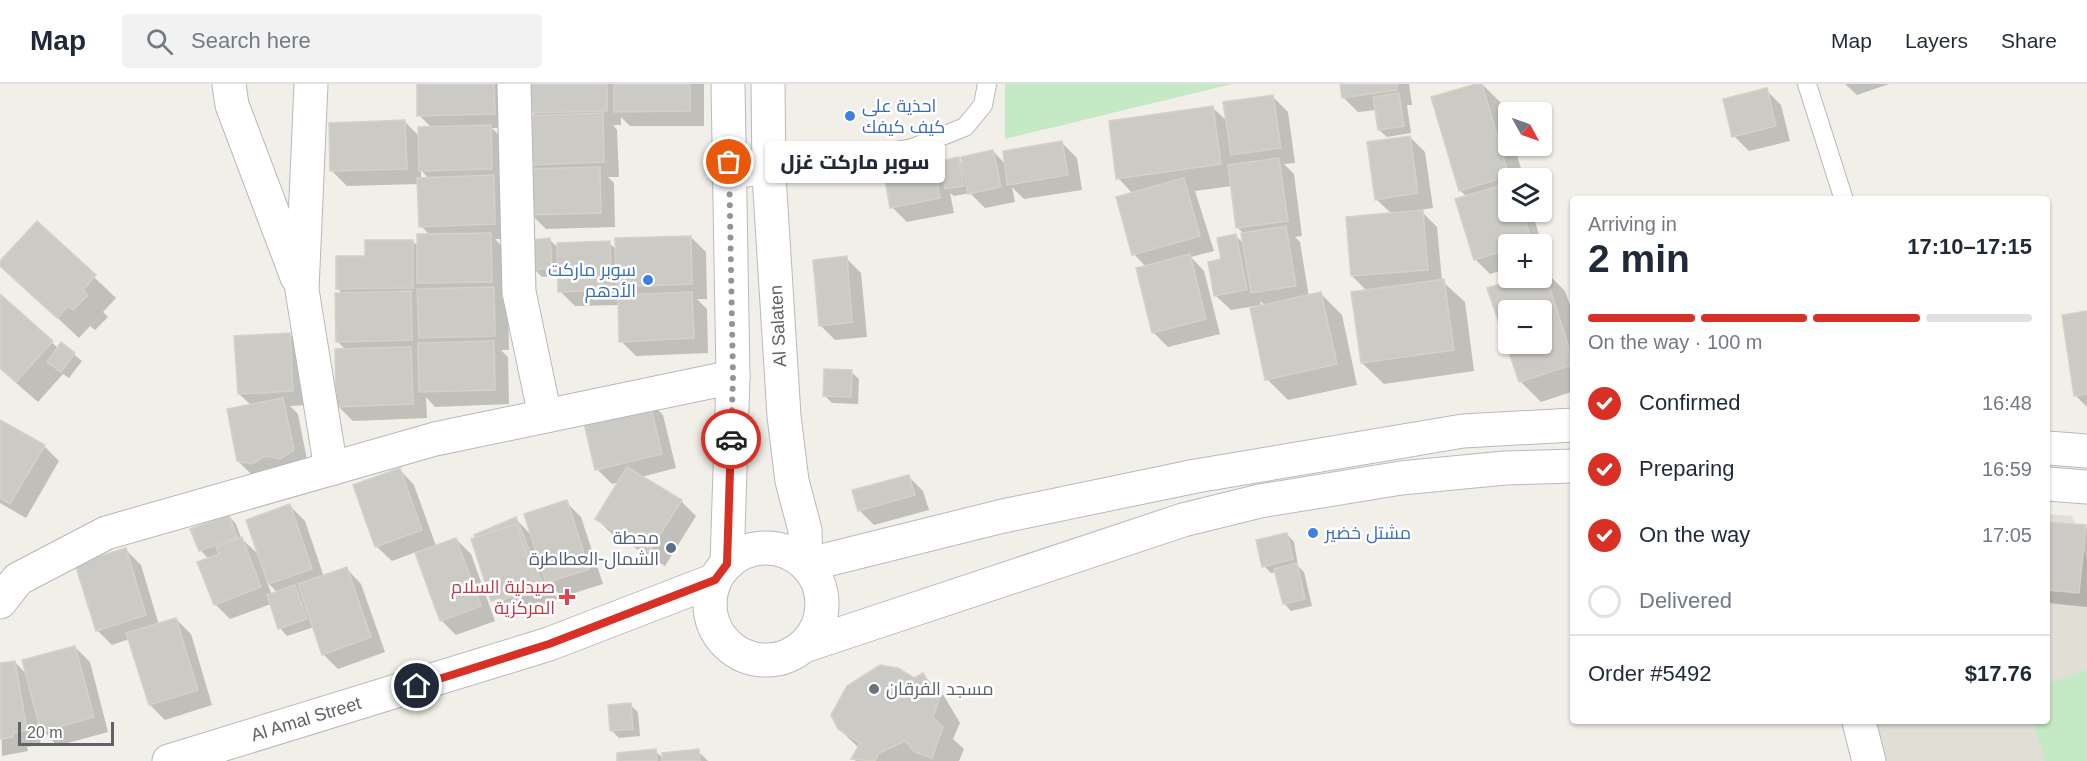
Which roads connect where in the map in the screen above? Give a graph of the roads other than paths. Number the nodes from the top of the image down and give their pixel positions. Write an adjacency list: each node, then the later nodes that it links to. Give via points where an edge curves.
1 (229, 84): 11 (main road, via 232,105)
2 (312, 84): 11 (main road)
3 (514, 84): 13 (main road, via 519,292)
4 (728, 84): 9 (main road)
5 (768, 84): 8 (main road, Al Salaten)
6 (987, 84): 8 (lane, via 982,105 965,127 912,148)
7 (1807, 84): 10 (lane)
8 (769, 175): 9 (lane); 21 (main road, Al Salaten, via 784,416 792,481 805,530)
9 (729, 181): 12 (main road)
10 (1843, 196)
11 (302, 290): 18 (main road)
12 (733, 377): 13 (main road); 22 (main road)
13 (545, 416): 18 (main road, via 435,439)
14 (1570, 425): 21 (main road, via 1463,431 1196,476 1003,516)
15 (2050, 448): 16 (main road)
16 (2087, 451)
17 (1570, 466): 24 (main road, via 1401,478 1260,501 1183,520)
18 (331, 469): 23 (main road, via 106,533 18,579)
19 (2050, 484): 20 (main road)
20 (2087, 487)
21 (806, 565): 22 (main road, via 775,549 758,549 741,554); 24 (main road, via 816,579 821,614 816,631)
22 (721, 572): 24 (main road, via 710,599 711,618 718,636 732,650 769,661 788,657); 26 (main road, Al Amal Street, via 549,644)
23 (0, 602)
24 (804, 646)
25 (1859, 724): 27 (main road)
26 (169, 761)
27 (1869, 761)

